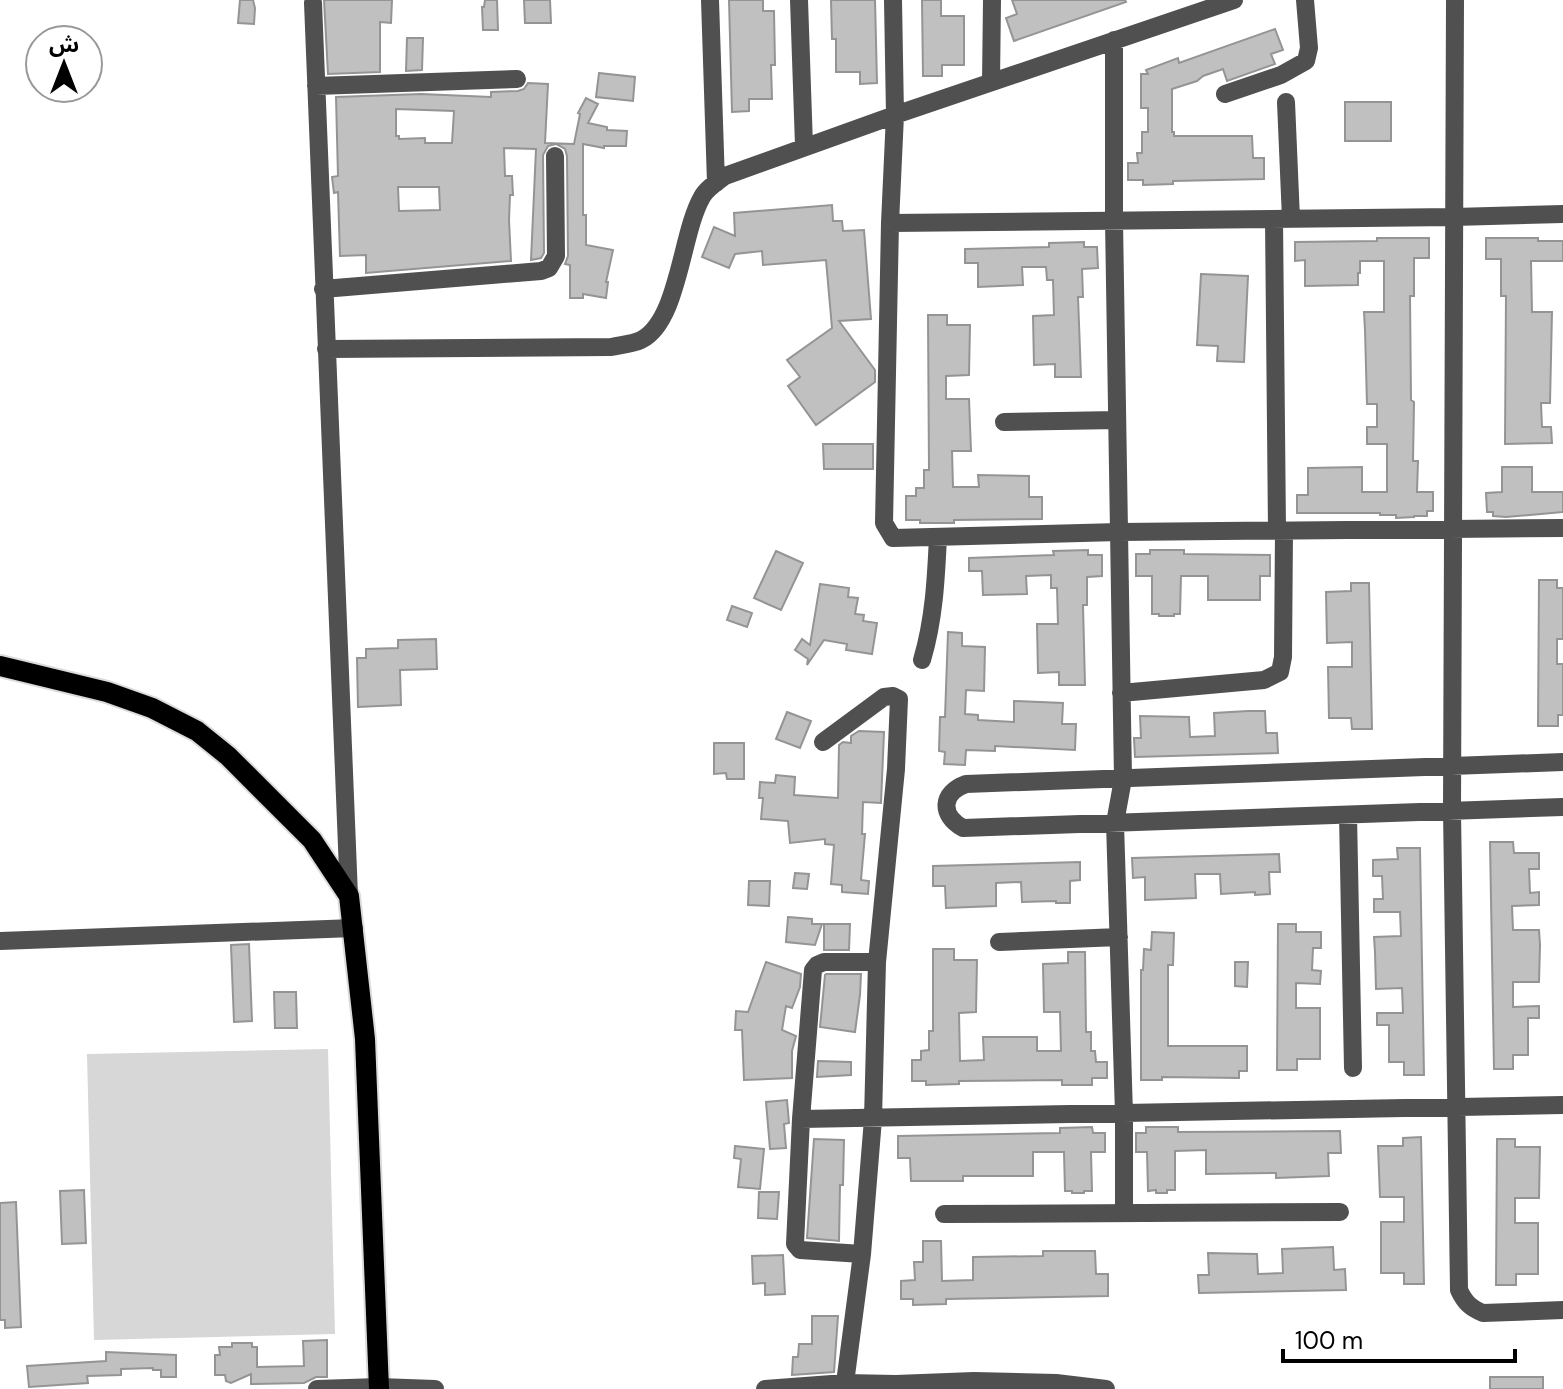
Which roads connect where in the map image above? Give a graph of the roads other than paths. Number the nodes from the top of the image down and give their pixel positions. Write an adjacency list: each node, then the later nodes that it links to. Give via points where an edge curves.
1 (710, 0): 18 (street)
2 (799, 0): 16 (street)
3 (893, 0): 15 (street)
4 (992, 0): 11 (street)
5 (1234, 0): 9 (street)
6 (1305, 0): 13 (street, via 1306,61)
7 (1455, 0): 20 (street)
8 (313, 3): 12 (street)
9 (1114, 40): 11 (street); 22 (street)
10 (517, 79): 12 (street)
11 (991, 82): 15 (street)
12 (316, 86): 24 (street)
13 (1225, 94)
14 (1286, 102): 21 (street)
15 (895, 115): 16 (street); 23 (street)
16 (804, 146): 18 (street)
17 (555, 156): 24 (street, via 556,256 549,268)
18 (716, 183): 25 (street, via 703,195 693,218 670,302 659,325 642,339 611,347)
19 (1563, 214): 20 (street)
20 (1454, 217): 21 (street); 29 (street)
21 (1282, 219): 22 (street); 30 (street)
22 (1114, 221): 23 (street); 26 (street)
23 (890, 223): 32 (street, via 884,523 893,538)
24 (323, 289): 25 (street)
25 (326, 349): 44 (street)
26 (1117, 420): 27 (street); 31 (street)
27 (1004, 422)
28 (1563, 528): 29 (street)
29 (1454, 530): 30 (street); 38 (street)
30 (1280, 531): 31 (street); 35 (street, via 1280,672 1264,680)
31 (1119, 532): 32 (street); 35 (street)
32 (938, 537): 33 (street, via 935,605)
33 (922, 660)
34 (0, 666): 44 (main road, via 107,692 197,731 312,840)
35 (1121, 693): 39 (street)
36 (823, 742): 49 (street, via 884,697 899,699)
37 (1563, 762): 38 (street)
38 (1453, 766): 39 (street); 41 (street)
39 (1123, 779): 43 (street); 43 (street, via 966,784 956,787 946,805 948,815 963,828)
40 (1563, 807): 41 (street)
41 (1452, 811): 42 (street); 52 (street)
42 (1348, 815): 43 (street); 50 (street)
43 (1115, 823): 46 (street)
44 (349, 896): 45 (main road)
45 (354, 928): 47 (street); 63 (main road, via 365,1039)
46 (1119, 937): 48 (street); 53 (street)
47 (0, 941)
48 (999, 942)
49 (877, 962): 54 (street, via 824,962 813,970); 55 (street)
50 (1353, 1068)
51 (1563, 1105): 52 (street)
52 (1458, 1106): 53 (street); 60 (street, via 1459,1290 1464,1301 1483,1313)
53 (1124, 1114): 55 (street); 57 (street)
54 (801, 1119): 55 (street); 59 (street, via 795,1244 800,1250)
55 (873, 1119): 59 (street)
56 (1340, 1212): 57 (street)
57 (1124, 1213): 58 (street)
58 (944, 1214)
59 (862, 1254): 61 (street)
60 (1563, 1310)
61 (845, 1383): 62 (street); 64 (street)
62 (974, 1385): 68 (street, via 1056,1383)
63 (379, 1388): 65 (street); 66 (street)
64 (785, 1388): 67 (street)
65 (317, 1389)
66 (435, 1389)
67 (765, 1389)
68 (1106, 1389)

